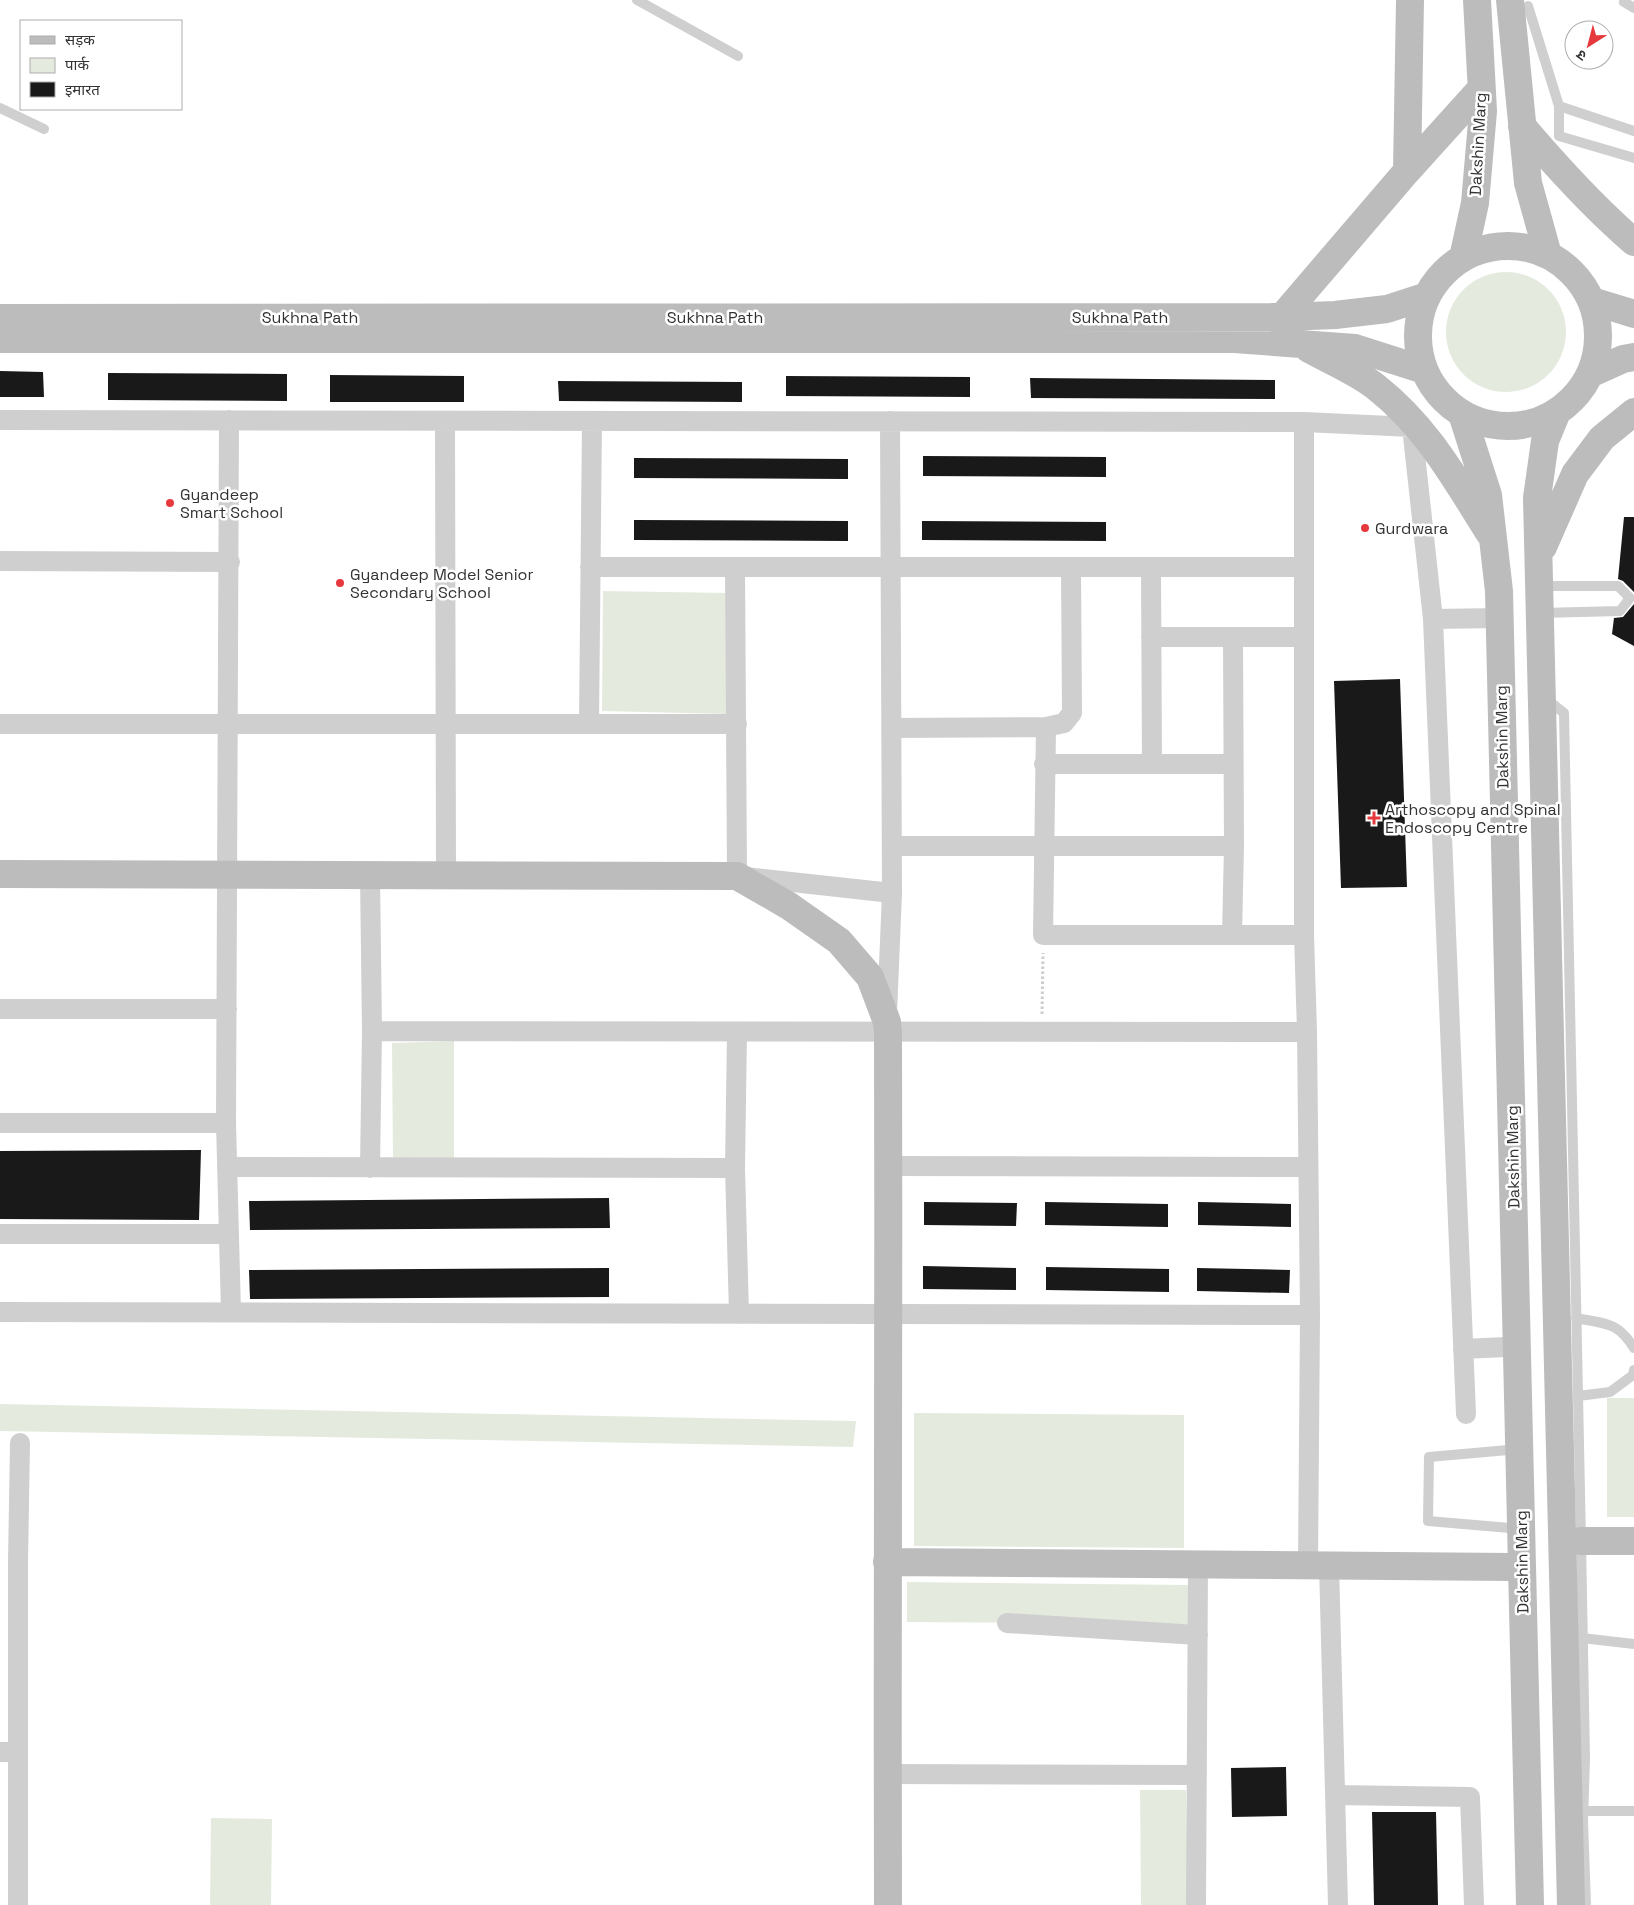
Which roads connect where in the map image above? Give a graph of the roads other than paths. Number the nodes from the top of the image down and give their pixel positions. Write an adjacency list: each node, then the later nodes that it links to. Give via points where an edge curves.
1 (637, 0): 7 (lane)
2 (1410, 0): 15 (main road)
3 (1477, 0): 8 (main road, Dakshin Marg)
4 (1626, 0): 6 (lane, via 1624,2)
5 (1523, 2): 9 (lane); 11 (main road, via 1513,30)
6 (1634, 8)
7 (738, 56)
8 (1481, 89): 15 (main road); 18 (main road, Dakshin Marg, via 1483,112 1475,204)
9 (1558, 106): 13 (lane); 14 (lane, via 1558,136)
10 (0, 108): 12 (lane)
11 (1522, 126): 16 (main road, via 1615,226); 17 (main road, via 1528,183)
12 (44, 129)
13 (1634, 131)
14 (1634, 158)
15 (1407, 171): 22 (main road)
16 (1634, 242)
17 (1548, 255): 18 (main road, via 1509,246 1480,250); 20 (main road, via 1578,278)
18 (1463, 258): 19 (main road, via 1448,268)
19 (1427, 296): 22 (main road, Sukhna Path, via 1387,309); 27 (main road, via 1418,324)
20 (1592, 300): 21 (main road); 28 (main road, via 1596,313 1597,354)
21 (1634, 314)
22 (1282, 317): 23 (main road, Sukhna Path)
23 (0, 318)
24 (0, 339): 25 (main road, Sukhna Path, via 1234,339)
25 (1301, 344): 27 (main road, Sukhna Path, via 1355,348); 38 (main road, via 1375,385 1414,421 1437,449)
26 (1634, 357): 28 (main road)
27 (1424, 370): 31 (main road, via 1436,391)
28 (1592, 372): 29 (main road, via 1586,384)
29 (1558, 412): 31 (main road, via 1515,426 1497,426); 39 (main road, via 1545,441 1539,489)
30 (1634, 412): 39 (main road, via 1602,438 1575,474)
31 (1462, 414): 38 (main road, Dakshin Marg, via 1488,495)
32 (0, 420): 33 (street)
33 (229, 420): 34 (street); 41 (street)
34 (445, 421): 35 (street); 61 (street)
35 (592, 421): 36 (street); 42 (street)
36 (890, 421): 37 (street); 44 (street)
37 (1304, 422): 47 (street); 52 (street, via 1412,428)
38 (1493, 540): 51 (main road, Dakshin Marg)
39 (1539, 556): 48 (main road)
40 (0, 561): 41 (street)
41 (230, 562): 60 (street)
42 (590, 567): 43 (street); 62 (street)
43 (735, 567): 44 (street); 63 (street)
44 (890, 567): 45 (street); 65 (street)
45 (1071, 567): 46 (street); 64 (street, via 1072,712 1064,723)
46 (1151, 567): 47 (street); 53 (street)
47 (1304, 567): 55 (street)
48 (1539, 586): 49 (lane, via 1618,586); 50 (main road)
49 (1632, 599): 50 (lane, via 1620,611)
50 (1540, 613): 57 (main road)
51 (1500, 618): 52 (street); 56 (main road, Dakshin Marg)
52 (1433, 619): 102 (street)
53 (1151, 637): 54 (street); 67 (street)
54 (1233, 637): 55 (street); 68 (street)
55 (1304, 637): 78 (street)
56 (1501, 693): 58 (lane); 131 (main road, Dakshin Marg)
57 (1542, 695): 100 (lane, via 1564,713); 132 (main road)
58 (1491, 718)
59 (0, 724): 60 (street)
60 (228, 724): 61 (street); 73 (street)
61 (446, 724): 62 (street); 75 (street)
62 (589, 724): 63 (street)
63 (737, 724): 76 (street)
64 (1046, 727): 65 (street); 66 (street)
65 (891, 728): 69 (street)
66 (1044, 764): 67 (street); 70 (street)
67 (1152, 764): 68 (street)
68 (1233, 764): 71 (street)
69 (892, 846): 70 (street); 77 (street)
70 (1045, 846): 71 (street); 79 (street, via 1043,935)
71 (1234, 846): 79 (street)
72 (0, 874): 73 (main road)
73 (227, 874): 74 (main road); 81 (street)
74 (370, 875): 75 (main road); 83 (street)
75 (446, 875): 76 (main road)
76 (737, 876): 77 (street); 82 (main road, via 789,906 839,941 870,978)
77 (892, 893): 82 (street)
78 (1304, 935): 79 (street); 85 (street)
79 (1232, 936)
80 (0, 1009): 81 (street)
81 (227, 1009): 87 (street)
82 (887, 1027): 84 (street); 85 (street, via 1042,1032); 88 (main road)
83 (372, 1031): 84 (street); 91 (street)
84 (736, 1032): 92 (street)
85 (1308, 1032): 90 (street)
86 (0, 1123): 87 (street)
87 (226, 1123): 89 (street)
88 (889, 1166): 90 (street); 98 (main road)
89 (227, 1167): 91 (street); 94 (street)
90 (1308, 1167): 99 (street)
91 (370, 1168): 92 (street)
92 (735, 1168): 97 (street)
93 (0, 1234): 94 (street)
94 (228, 1234): 96 (street)
95 (0, 1312): 96 (street)
96 (231, 1312): 97 (street)
97 (739, 1314): 98 (street)
98 (890, 1314): 99 (street); 112 (main road)
99 (1310, 1315): 114 (street)
100 (1576, 1318): 103 (lane, via 1618,1328); 105 (lane)
101 (1505, 1347): 102 (street)
102 (1463, 1348): 106 (street)
103 (1634, 1348)
104 (1634, 1370): 105 (lane, via 1633,1375 1610,1392)
105 (1578, 1396): 110 (lane)
106 (1466, 1414)
107 (20, 1443): 120 (street)
108 (1508, 1450): 109 (lane, via 1429,1457 1428,1520)
109 (1510, 1528)
110 (1581, 1541): 111 (main road); 118 (lane)
111 (1634, 1541)
112 (887, 1562): 113 (main road); 121 (main road)
113 (1198, 1564): 114 (main road); 117 (street)
114 (1318, 1565): 115 (main road); 123 (street)
115 (1511, 1567)
116 (1007, 1623): 117 (street)
117 (1198, 1635): 122 (street)
118 (1582, 1638): 119 (lane); 124 (lane)
119 (1634, 1644)
120 (9, 1752): 126 (street)
121 (888, 1774): 122 (street); 127 (main road)
122 (1197, 1775): 128 (street)
123 (1335, 1795): 129 (street); 130 (street, via 1470,1797)
124 (1583, 1811): 125 (lane); 133 (lane)
125 (1634, 1811)
126 (18, 1905)
127 (888, 1905)
128 (1196, 1905)
129 (1338, 1905)
130 (1474, 1905)
131 (1530, 1905)
132 (1571, 1905)
133 (1586, 1905)

